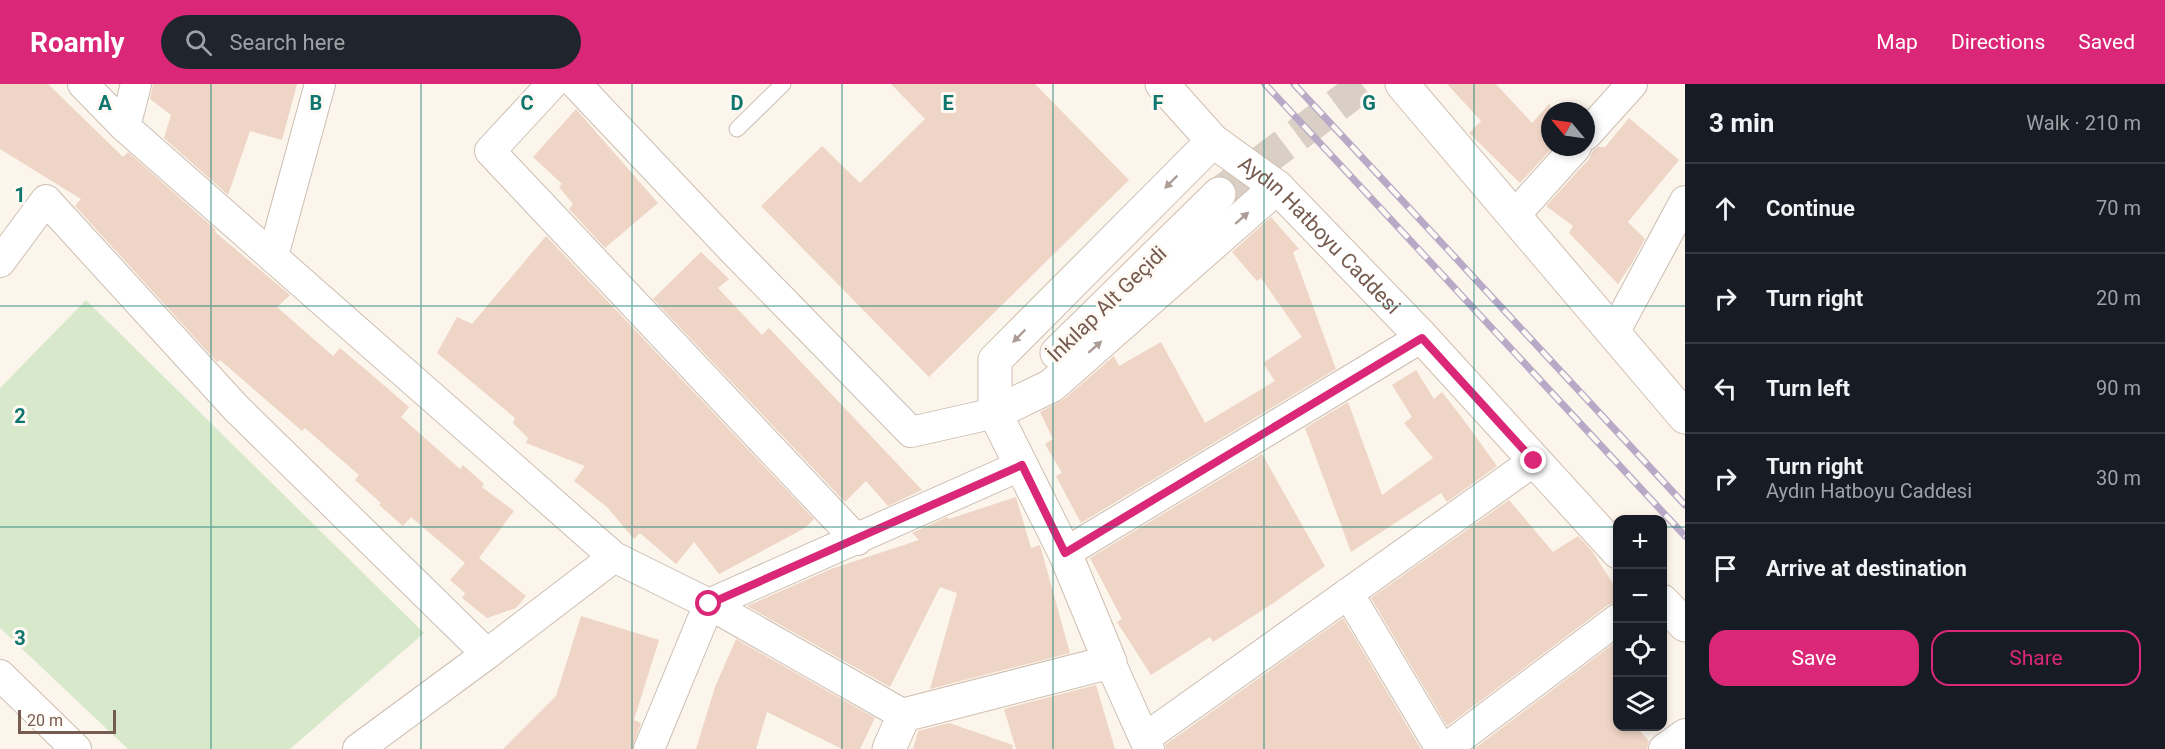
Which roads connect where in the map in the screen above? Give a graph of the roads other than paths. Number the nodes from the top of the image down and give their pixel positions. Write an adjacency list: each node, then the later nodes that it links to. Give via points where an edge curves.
1 (83, 84): 11 (street)
2 (136, 84): 11 (street)
3 (320, 84): 19 (street)
4 (552, 84): 27 (street, via 490,151)
5 (576, 84): 23 (street, via 911,432)
6 (783, 84): 12 (lane)
7 (1162, 84): 13 (street, Aydın Hatboyu Caddesi)
8 (1403, 84): 18 (street)
9 (1632, 84): 10 (street)
10 (1595, 125)
11 (125, 127): 19 (street)
12 (737, 129)
13 (1213, 141): 15 (street, Aydın Hatboyu Caddesi); 23 (street, one-way to 23, via 995,360)
14 (1568, 156): 18 (street)
15 (1277, 187): 22 (street, Aydın Hatboyu Caddesi); 23 (street, one-way to 15, via 1051,386)
16 (1219, 194): 23 (street, İnkılap Alt Geçidi)
17 (1685, 201): 21 (street)
18 (1514, 216): 21 (street)
19 (273, 256): 30 (street)
20 (0, 262): 36 (street, via 46,200 236,408)
21 (1614, 333): 24 (street)
22 (1422, 338): 25 (street, Aydın Hatboyu Caddesi); 29 (street)
23 (995, 413): 26 (street)
24 (1685, 417)
25 (1534, 461): 28 (street, Aydın Hatboyu Caddesi); 31 (street)
26 (1022, 465): 27 (street); 29 (street)
27 (857, 540): 32 (street)
28 (1613, 548)
29 (1065, 553): 37 (street)
30 (614, 557): 32 (street); 36 (street)
31 (1348, 593): 41 (street); 46 (street)
32 (709, 604): 39 (street); 44 (street)
33 (1667, 606): 35 (street)
34 (1613, 622): 46 (street)
35 (1685, 625)
36 (487, 654): 43 (street)
37 (1110, 662): 39 (street); 41 (street)
38 (0, 675): 42 (street)
39 (904, 715): 45 (street)
40 (1685, 734): 47 (street)
41 (1147, 743)
42 (76, 749)
43 (358, 749)
44 (649, 749)
45 (889, 749)
46 (1443, 749)
47 (1664, 749)

